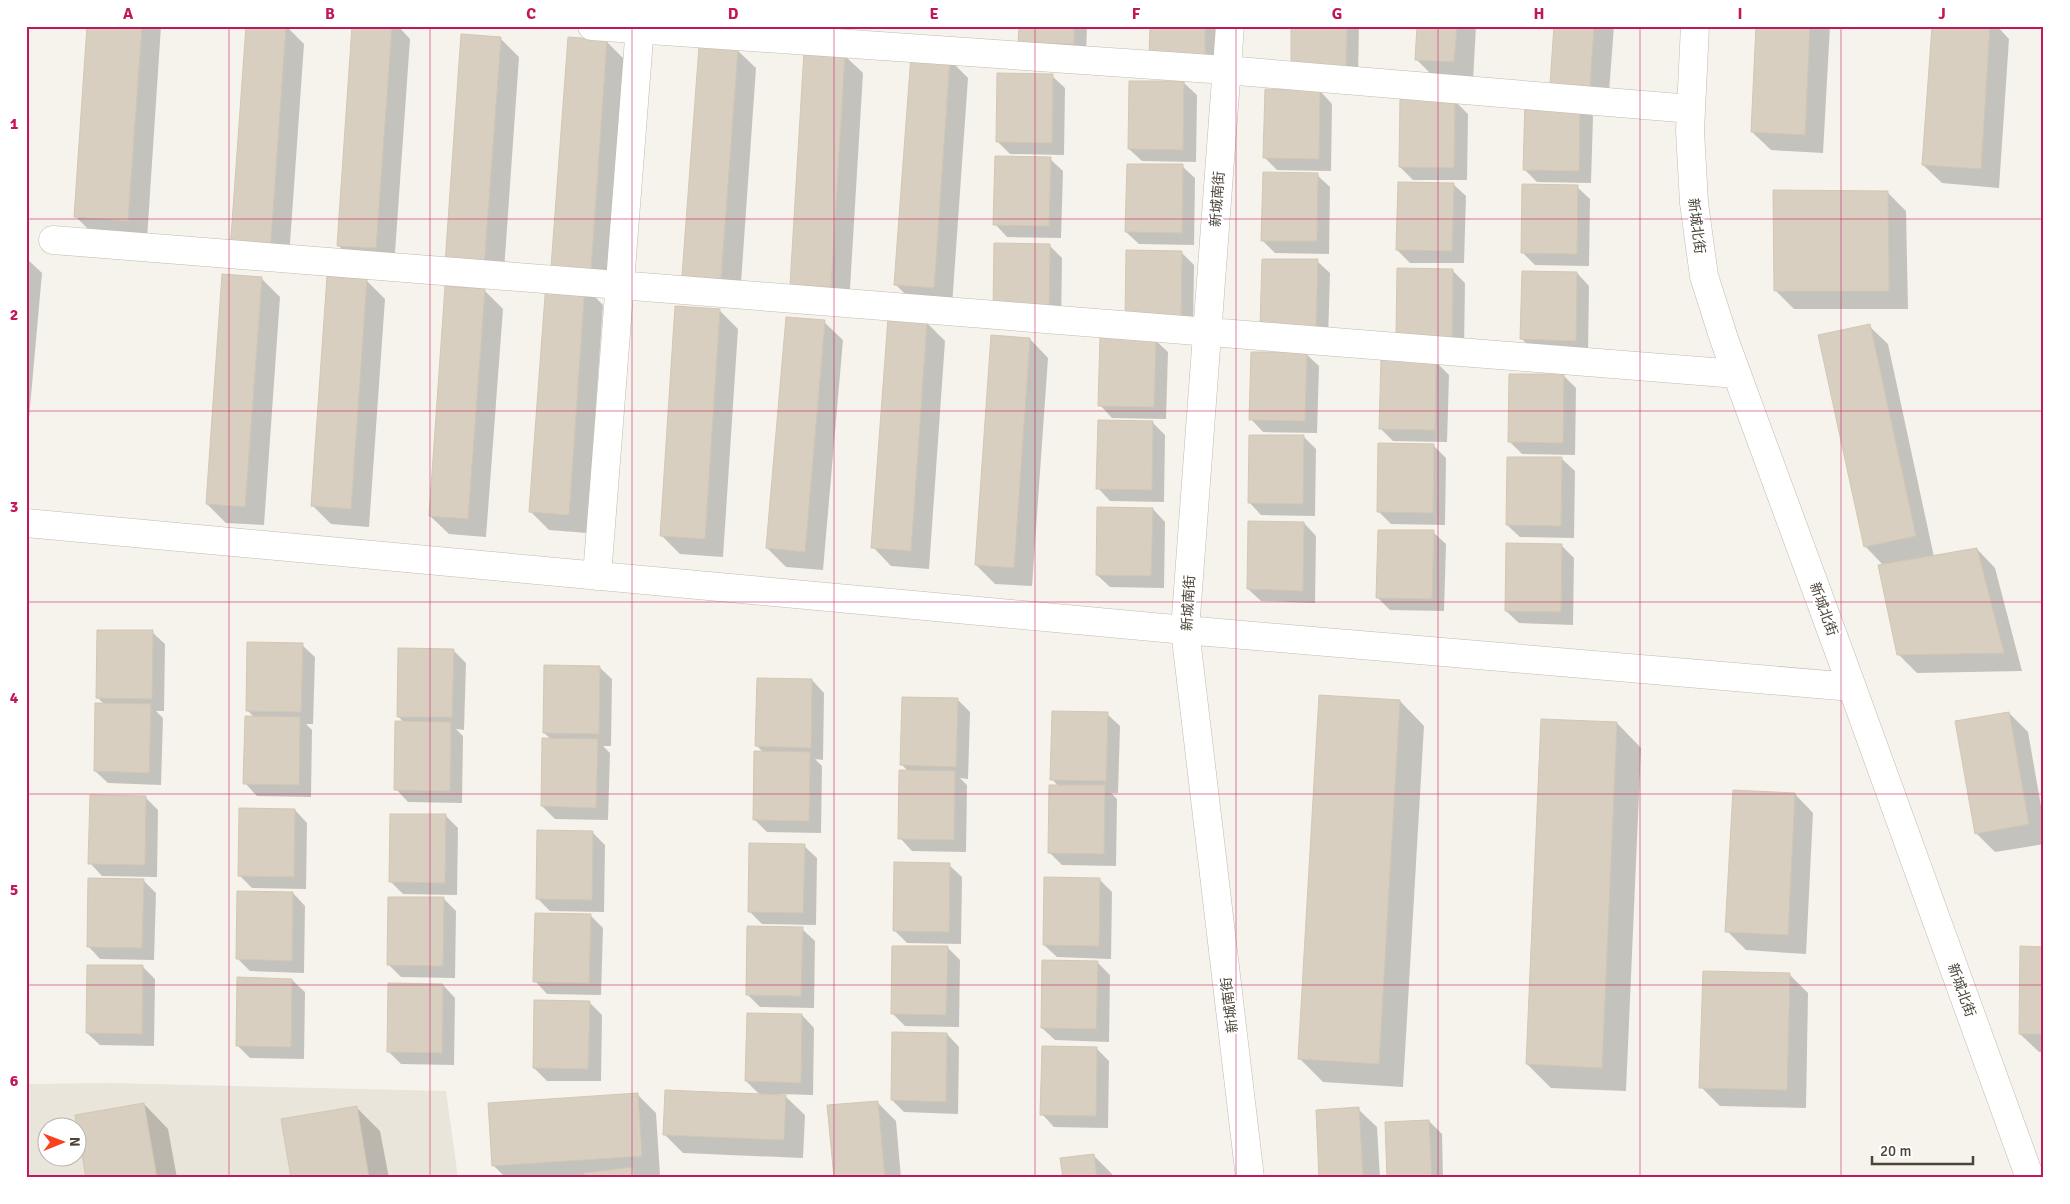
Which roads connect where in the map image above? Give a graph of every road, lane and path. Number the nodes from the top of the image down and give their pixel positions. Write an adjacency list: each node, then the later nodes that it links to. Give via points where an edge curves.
1 (592, 26): 4 (street)
2 (1230, 26): 5 (street, 新城南街)
3 (1695, 26): 6 (street, 新城北街)
4 (640, 28): 5 (street); 8 (street)
5 (1226, 70): 6 (street); 9 (street, 新城南街)
6 (1691, 109): 10 (street, 新城北街, via 1694,203 1704,276)
7 (53, 240): 8 (street)
8 (618, 286): 9 (street); 12 (street)
9 (1207, 334): 10 (street); 13 (street, 新城南街)
10 (1737, 374): 14 (street, 新城北街)
11 (26, 523): 12 (street)
12 (597, 576): 13 (street)
13 (1185, 630): 14 (street); 15 (street, 新城南街)
14 (1852, 687): 16 (street, 新城北街)
15 (1250, 1178)
16 (2030, 1178)

